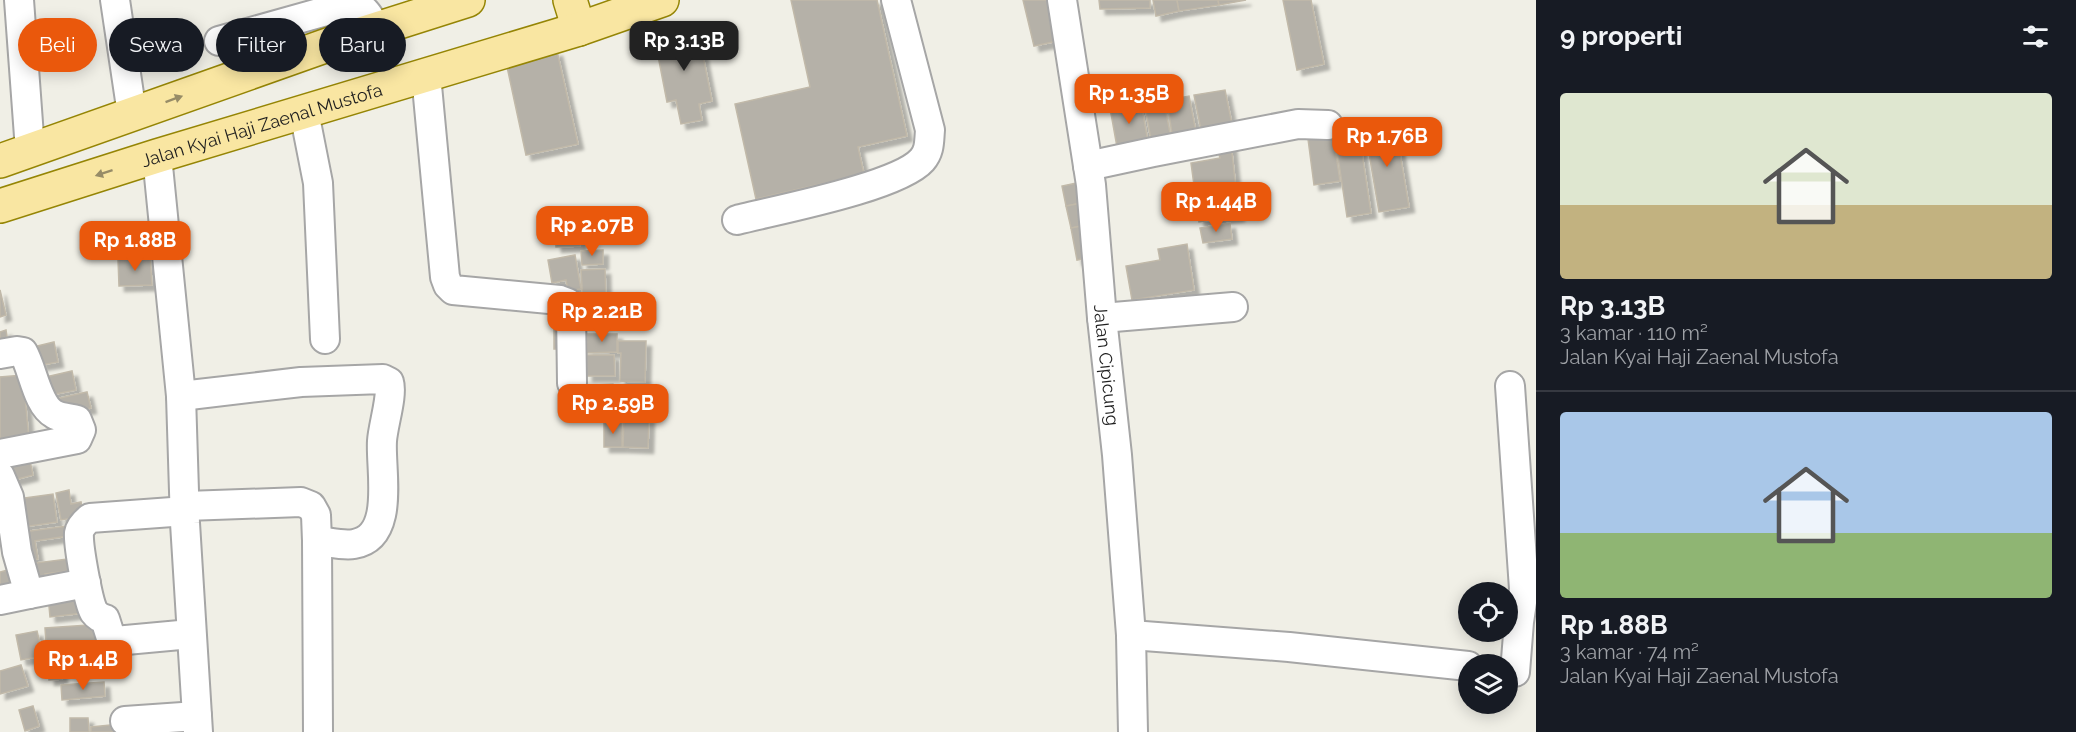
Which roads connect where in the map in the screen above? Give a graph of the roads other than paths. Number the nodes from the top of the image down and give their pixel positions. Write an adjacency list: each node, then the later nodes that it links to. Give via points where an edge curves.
1 (19, 0): 17 (street)
2 (115, 0): 15 (street)
3 (468, 0): 11 (main road)
4 (662, 0): 8 (main road, Jalan Kyai Haji Zaenal Mustofa)
5 (896, 0): 21 (street, via 930,130 929,150 921,161 895,177)
6 (1062, 0): 19 (street, Jalan Cipicung)
7 (309, 11): 9 (street); 10 (street, via 351,4 359,5)
8 (574, 14): 13 (main road, Jalan Kyai Haji Zaenal Mustofa)
9 (288, 18)
10 (370, 18)
11 (406, 20)
12 (252, 72): 15 (main road, one-way to 12)
13 (426, 75): 14 (main road, Jalan Kyai Haji Zaenal Mustofa); 26 (street, via 448,285 453,290 568,303 572,309)
14 (304, 112): 18 (main road, Jalan Kyai Haji Zaenal Mustofa); 24 (street, via 318,183)
15 (132, 114): 17 (main road)
16 (1328, 125): 19 (street, via 1289,126)
17 (15, 156)
18 (157, 156): 20 (main road, Jalan Kyai Haji Zaenal Mustofa, one-way to 20); 28 (street)
19 (1088, 166): 23 (street, Jalan Cipicung)
20 (0, 206)
21 (737, 220)
22 (1233, 307): 23 (street)
23 (1102, 318): 37 (street, Jalan Cipicung)
24 (325, 339)
25 (0, 354): 29 (street, via 23,352 46,408 55,415 77,420 81,430 77,439)
26 (572, 382)
27 (1510, 386): 39 (street, via 1524,589)
28 (181, 396): 31 (street); 32 (street, via 301,382 389,382 378,528 367,540 352,544)
29 (0, 454)
30 (0, 476): 34 (street, via 9,497)
31 (186, 508): 32 (street, via 301,502 311,506 316,514); 33 (street, via 90,519 83,524 79,534); 36 (street)
32 (318, 541): 42 (street)
33 (86, 584): 34 (street); 36 (street, via 92,610 105,620 115,641)
34 (29, 594): 35 (street)
35 (0, 600)
36 (191, 634): 41 (street)
37 (1131, 635): 38 (street); 43 (street, Jalan Cipicung)
38 (1458, 665)
39 (1520, 672)
40 (125, 721): 41 (street)
41 (197, 724)
42 (318, 732)
43 (1133, 732)

